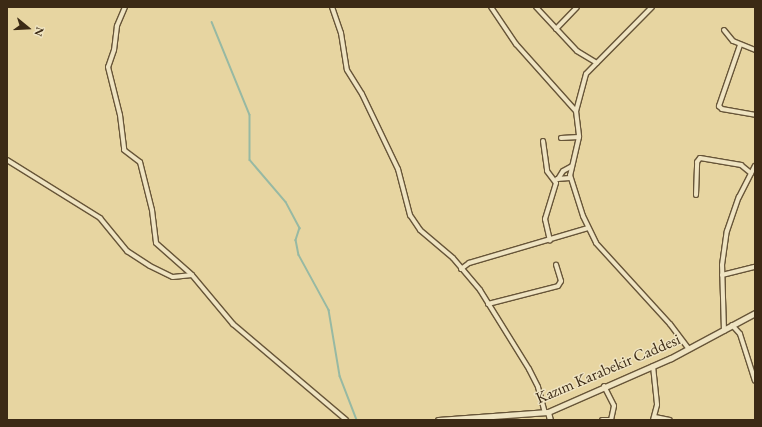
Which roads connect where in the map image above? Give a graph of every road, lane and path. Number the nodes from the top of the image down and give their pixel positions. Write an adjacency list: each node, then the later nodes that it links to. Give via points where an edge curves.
1 (125, 7): 29 (street, via 117,26 114,50 108,67 120,114 124,150 140,162 152,210 156,243)
2 (332, 7): 28 (street, via 341,33 348,70 398,169 410,215 420,230)
3 (491, 7): 12 (street, via 516,44)
4 (536, 7): 7 (street)
5 (577, 7): 7 (street)
6 (652, 7): 11 (street)
7 (556, 29): 11 (street, via 581,54)
8 (724, 30): 9 (street)
9 (740, 45): 10 (street); 13 (street, via 719,106 722,110)
10 (755, 50)
11 (597, 63): 12 (street, via 586,74)
12 (576, 111): 14 (street)
13 (755, 115)
14 (579, 137): 15 (street); 18 (street)
15 (561, 138)
16 (542, 141): 22 (street, via 547,171)
17 (7, 160): 29 (street, via 100,218 123,248 138,259 173,277)
18 (572, 166): 21 (street); 22 (street)
19 (755, 166): 20 (street)
20 (751, 173): 23 (street, via 741,165 700,158 697,162); 30 (street, via 729,221)
21 (570, 178): 22 (street); 24 (street)
22 (556, 179): 25 (street, via 556,187 545,219)
23 (696, 195)
24 (588, 228): 25 (street); 35 (street, via 596,243 670,324)
25 (550, 240): 28 (street, via 469,263)
26 (556, 265): 31 (street, via 561,281 558,286)
27 (755, 267): 30 (street)
28 (461, 269): 31 (street)
29 (192, 275): 41 (street, via 233,324)
30 (722, 275): 34 (street)
31 (488, 304): 39 (street, via 533,376)
32 (755, 313): 33 (street, Kazım Karabekir Caddesi)
33 (732, 326): 34 (street, Kazım Karabekir Caddesi); 37 (street, via 740,334)
34 (724, 331): 35 (street, Kazım Karabekir Caddesi)
35 (689, 350): 36 (street, Kazım Karabekir Caddesi)
36 (653, 366): 38 (street, Kazım Karabekir Caddesi); 40 (street, via 657,388)
37 (755, 381)
38 (604, 386): 39 (street, Kazım Karabekir Caddesi); 45 (street, via 614,406)
39 (546, 412): 42 (street, Kazım Karabekir Caddesi); 43 (street)
40 (654, 418): 46 (street)
41 (346, 420)
42 (438, 420)
43 (550, 420)
44 (602, 420): 45 (street)
45 (611, 420)
46 (670, 420)

